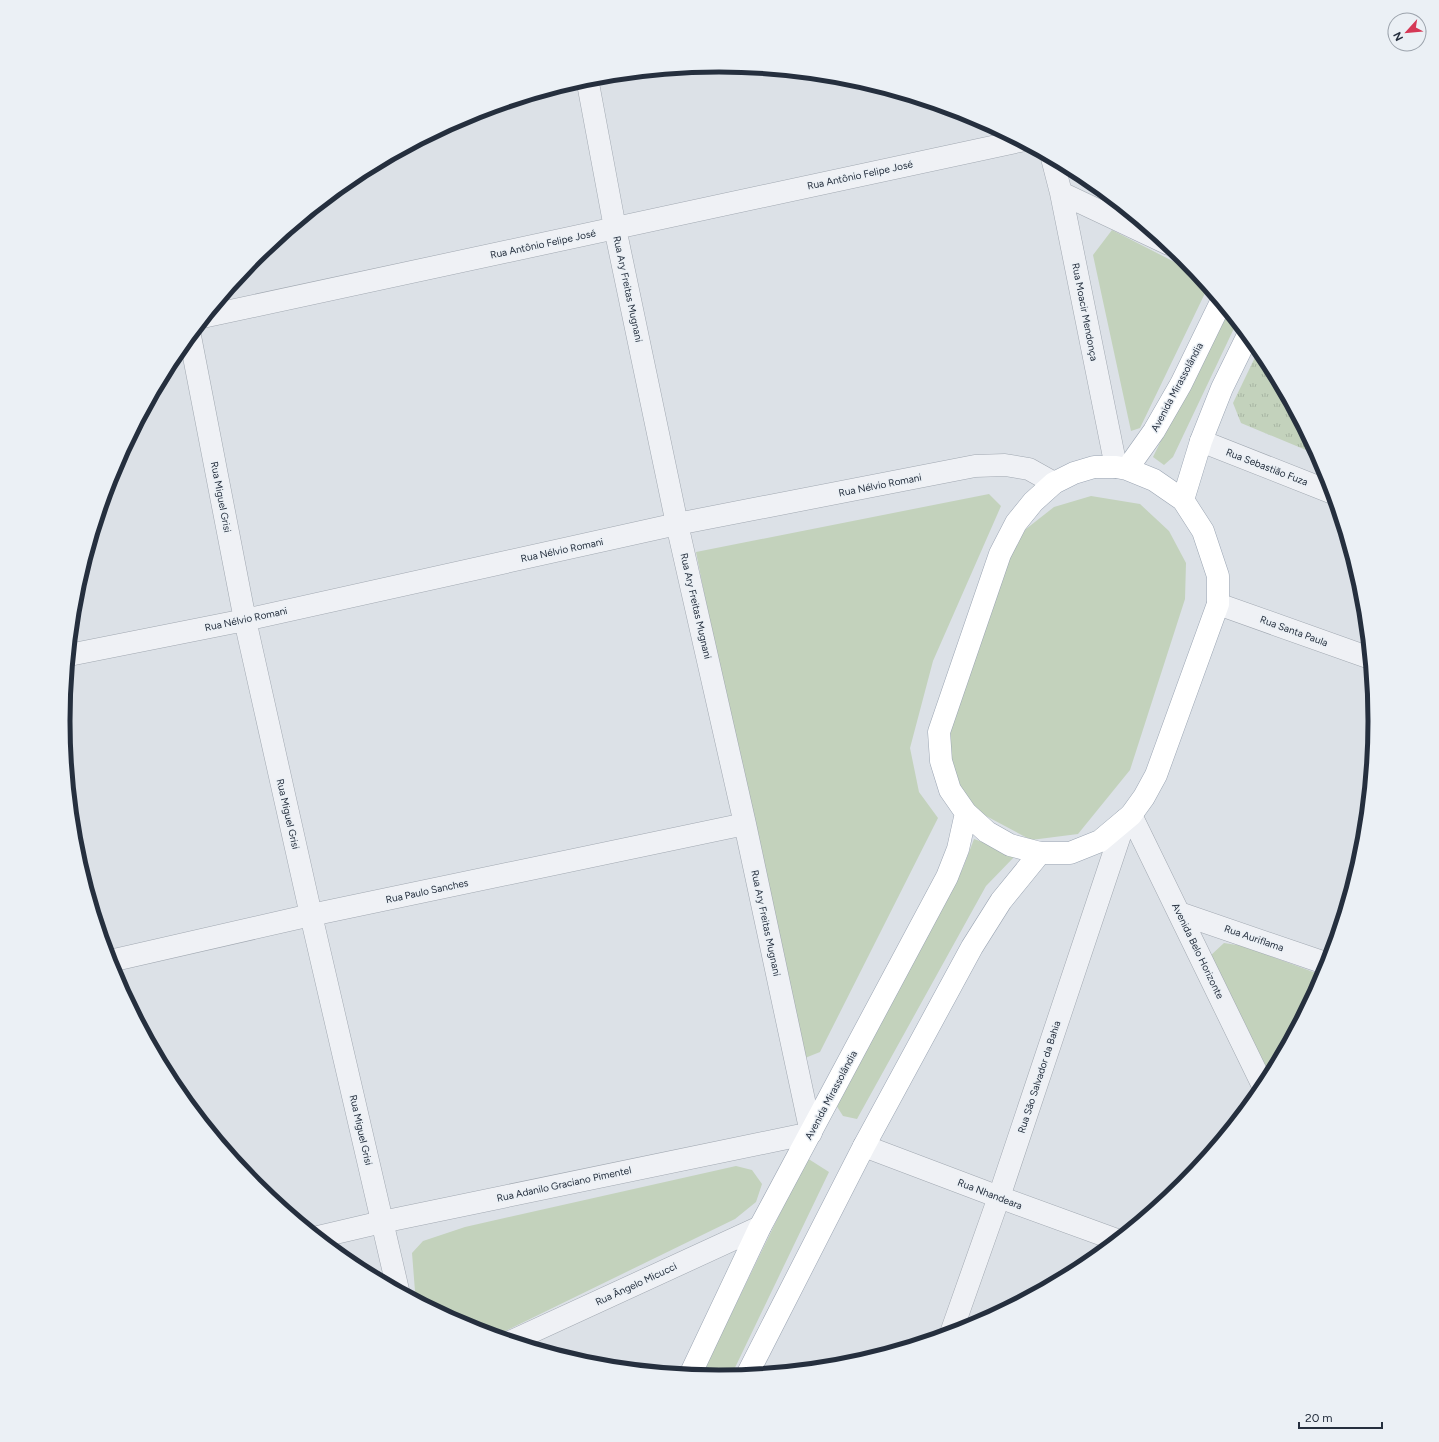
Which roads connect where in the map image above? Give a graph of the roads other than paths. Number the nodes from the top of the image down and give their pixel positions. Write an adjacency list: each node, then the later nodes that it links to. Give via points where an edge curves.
1 (589, 85): 5 (street, Rua Ary Freitas Mugnani)
2 (1014, 142): 5 (street, Rua Antônio Felipe José)
3 (1054, 165): 4 (street, Rua Moacir Mendonça)
4 (1061, 193): 6 (street); 12 (street, Rua Moacir Mendonça)
5 (615, 228): 8 (street, Rua Antônio Felipe José); 16 (street, Rua Ary Freitas Mugnani)
6 (1150, 235)
7 (1219, 306): 12 (main road, Avenida Mirassolândia, via 1154,431)
8 (213, 315)
9 (1245, 340): 11 (main road)
10 (191, 343): 18 (street, Rua Miguel Grisi)
11 (1200, 441): 14 (street, Rua Sebastião Fuza); 15 (main road)
12 (1121, 468): 13 (main road, via 1094,467 1074,472); 15 (main road, via 1154,480)
13 (1054, 483): 16 (street, Rua Nélvio Romani, via 1029,469 1005,465 975,466); 21 (main road, via 1032,502 1016,523 1000,554 939,732 942,761 950,790)
14 (1327, 491)
15 (1183, 500): 17 (main road, via 1203,531 1218,576)
16 (677, 524): 18 (street, Rua Nélvio Romani); 23 (street, Rua Ary Freitas Mugnani)
17 (1218, 604): 20 (street, Rua Santa Paula); 22 (main road, via 1156,775 1144,797)
18 (245, 620): 19 (street, Rua Nélvio Romani); 26 (street, Rua Miguel Grisi)
19 (74, 654)
20 (1365, 656)
21 (966, 813): 24 (main road, via 987,832 1010,845); 30 (main road, Avenida Mirassolândia, via 958,849 947,877)
22 (1128, 817): 24 (main road, via 1100,841 1070,853); 25 (street, Avenida Belo Horizonte); 32 (street, Rua São Salvador da Bahia)
23 (745, 824): 26 (street, Rua Paulo Sanches); 30 (street, Rua Ary Freitas Mugnani)
24 (1040, 853): 31 (main road, via 1001,901 972,947)
25 (1179, 913): 28 (street, Rua Auriflama); 29 (street, Avenida Belo Horizonte)
26 (311, 915): 27 (street, Rua Paulo Sanches); 33 (street, Rua Miguel Grisi)
27 (115, 960)
28 (1323, 962)
29 (1261, 1081)
30 (811, 1133): 33 (street, Rua Adanilo Graciano Pimentel); 34 (main road, Avenida Mirassolândia)
31 (864, 1146): 32 (street, Rua Nhandeara); 41 (main road)
32 (999, 1197): 36 (street, Rua Nhandeara); 38 (street, Rua São Salvador da Bahia)
33 (382, 1222): 35 (street, Rua Adanilo Graciano Pimentel); 37 (street, Rua Miguel Grisi)
34 (760, 1227): 39 (street, Rua Ângelo Micucci); 40 (main road, Avenida Mirassolândia)
35 (323, 1235)
36 (1112, 1238)
37 (397, 1284)
38 (953, 1327)
39 (518, 1338)
40 (693, 1369)
41 (750, 1369)

